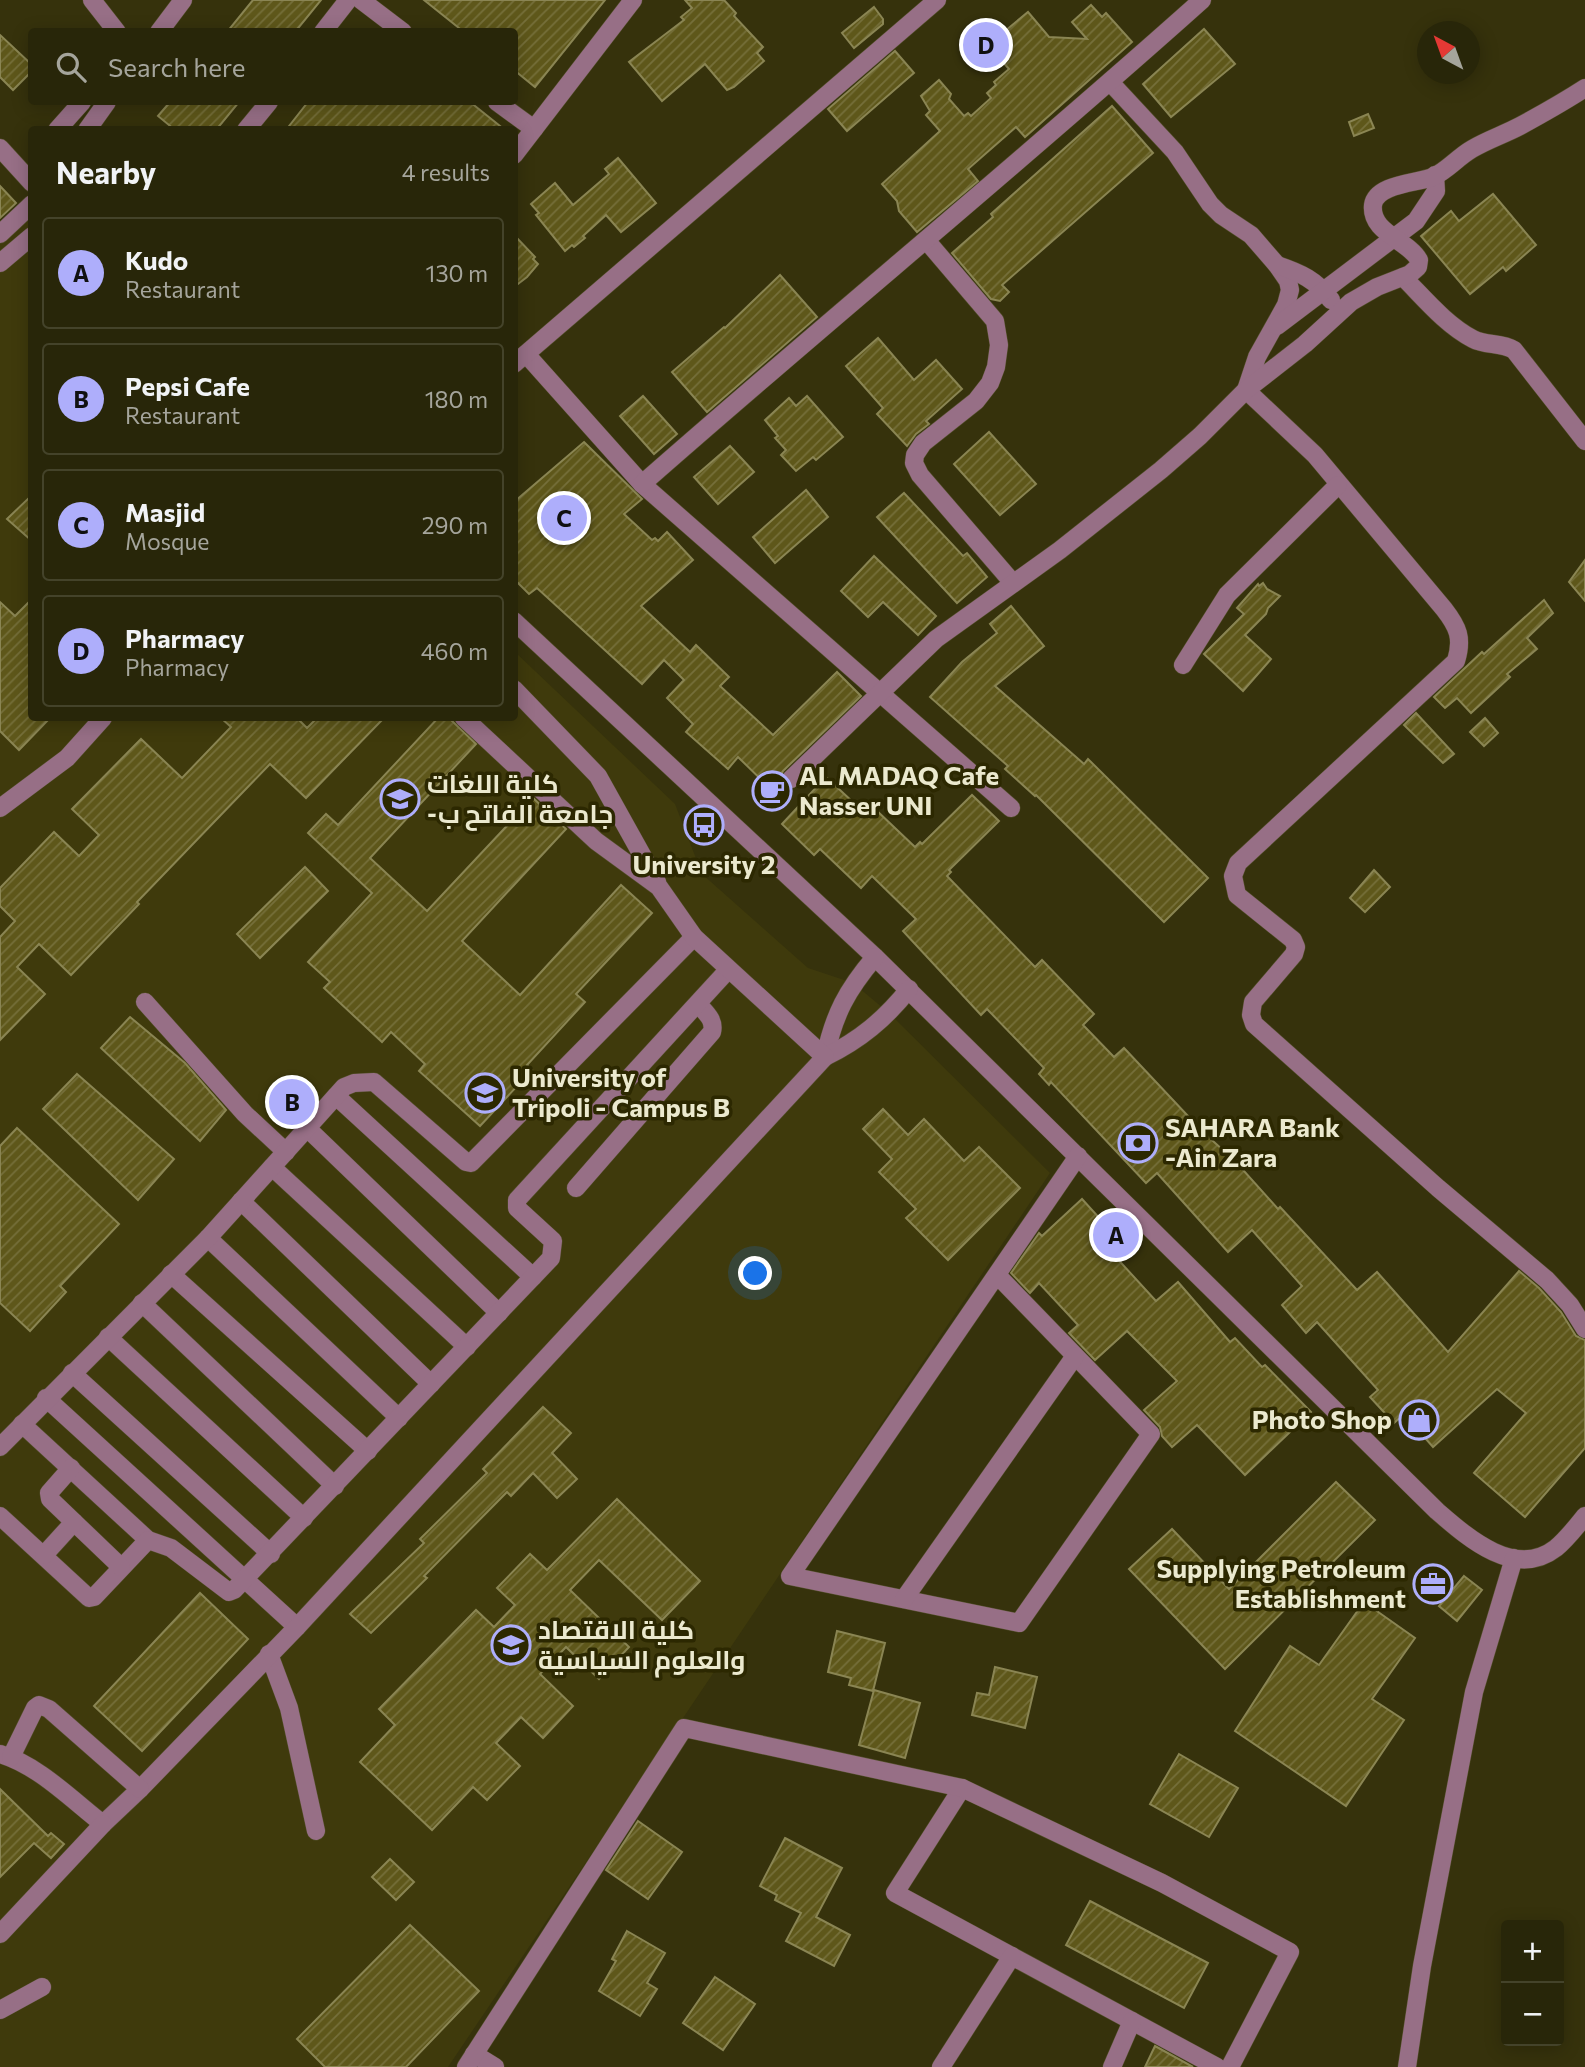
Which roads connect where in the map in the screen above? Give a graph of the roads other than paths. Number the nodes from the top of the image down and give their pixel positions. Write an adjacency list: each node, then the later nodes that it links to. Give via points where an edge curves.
1 (92, 0): 8 (street)
2 (183, 0): 9 (street)
3 (348, 0): 10 (street)
4 (360, 0): 11 (street)
5 (633, 0): 21 (street)
6 (937, 0): 37 (street)
7 (1202, 0): 12 (street)
8 (114, 28)
9 (162, 28)
10 (326, 28)
11 (398, 28)
12 (1110, 82): 30 (street); 32 (street, via 1175,152 1210,204 1251,235)
13 (1585, 88): 25 (street, via 1472,148)
14 (79, 105): 18 (street)
15 (105, 105): 19 (street)
16 (267, 105): 20 (street)
17 (501, 105): 21 (street)
18 (61, 126)
19 (90, 126)
20 (249, 126)
21 (534, 130): 23 (street)
22 (0, 148): 24 (street)
23 (518, 150)
24 (28, 171)
25 (1435, 176): 28 (street, via 1436,191 1422,215); 28 (street, via 1393,187 1376,198 1375,217)
26 (28, 208): 27 (street)
27 (0, 234)
28 (1394, 238): 33 (street, via 1419,260 1418,267); 34 (street)
29 (28, 239): 31 (street)
30 (926, 240): 40 (street); 42 (street, via 995,321 999,345 990,383 976,401 923,443 914,463)
31 (0, 263)
32 (1277, 265): 34 (street, via 1304,274); 36 (street, via 1290,290)
33 (1403, 277): 35 (street, via 1364,294); 39 (street, via 1464,334 1514,350)
34 (1324, 292): 35 (street); 36 (street)
35 (1340, 312): 38 (street)
36 (1272, 330): 38 (street)
37 (520, 359): 40 (street)
38 (1245, 390): 41 (street, via 1315,455); 42 (street, via 1161,470)
39 (1585, 441)
40 (642, 484): 45 (street)
41 (1338, 485): 44 (street, via 1227,595); 73 (street, via 1456,624 1461,647 1456,661 1238,863 1233,876 1237,895 1296,947 1253,1002 1251,1015 1261,1033 1546,1280)
42 (1013, 583): 45 (street, via 936,639)
43 (518, 625): 54 (street)
44 (1183, 665)
45 (879, 693): 49 (street); 51 (street)
46 (518, 694): 52 (street, via 598,776)
47 (100, 721): 50 (street, via 67,758)
48 (467, 721): 52 (street, via 596,841)
49 (791, 779)
50 (0, 808)
51 (1012, 808)
52 (659, 887): 53 (street)
53 (694, 937): 55 (street); 60 (street, via 471,1163 374,1082 354,1083)
54 (876, 957): 56 (street); 59 (street, via 839,1006)
55 (728, 970): 58 (street); 59 (street)
56 (909, 989): 59 (street, via 870,1031); 63 (street)
57 (145, 1002): 62 (street, via 245,1114)
58 (698, 1004): 65 (street, via 711,1019 712,1032); 70 (street, via 517,1200 517,1208 553,1241 551,1258)
59 (825, 1057): 97 (street)
60 (337, 1096): 61 (street); 70 (street)
61 (307, 1128): 62 (street); 72 (street)
62 (286, 1152): 64 (street)
63 (1078, 1156): 69 (street); 93 (street, via 1437,1511 1471,1540)
64 (272, 1167): 66 (street); 75 (street)
65 (576, 1188)
66 (241, 1201): 67 (street); 78 (street)
67 (208, 1238): 68 (street); 80 (street)
68 (171, 1274): 71 (street); 83 (street)
69 (997, 1275): 76 (street); 96 (street, via 790,1576)
70 (533, 1277): 72 (street)
71 (142, 1303): 74 (street); 85 (street)
72 (499, 1313): 75 (street)
73 (1585, 1329)
74 (108, 1337): 77 (street); 88 (street)
75 (467, 1346): 78 (street)
76 (1075, 1356): 96 (street); 96 (street, via 1151,1434 1019,1623)
77 (72, 1373): 79 (street); 91 (street)
78 (432, 1384): 80 (street)
79 (46, 1398): 81 (street); 95 (street)
80 (399, 1418): 83 (street)
81 (22, 1424): 82 (street); 84 (street)
82 (0, 1447)
83 (368, 1451): 85 (street)
84 (71, 1468): 89 (street, via 49,1493); 90 (street)
85 (335, 1486): 88 (street)
86 (0, 1516): 92 (street)
87 (1585, 1516): 93 (street, via 1555,1549 1539,1557)
88 (304, 1518): 91 (street)
89 (74, 1522): 92 (street); 94 (street)
90 (148, 1540): 94 (street); 95 (street, via 170,1548 229,1592)
91 (271, 1554): 95 (street)
92 (44, 1555): 94 (street, via 89,1598)
93 (1514, 1558): 115 (street, via 1474,1692)
94 (121, 1567)
95 (246, 1580): 97 (street)
96 (904, 1599)
97 (298, 1627): 98 (street)
98 (270, 1654): 101 (street); 103 (street, via 289,1708)
99 (6, 1756): 101 (street, via 34,1708 43,1706); 102 (street, via 39,1774)
100 (961, 1788): 105 (street, via 895,1893); 109 (street, via 684,1728); 114 (street, via 1162,1883 1290,1952)
101 (140, 1789): 102 (street)
102 (103, 1824): 104 (street)
103 (316, 1831)
104 (0, 1934)
105 (1012, 1956): 108 (street); 111 (street)
106 (42, 1987): 107 (street)
107 (0, 2010)
108 (1132, 2021): 112 (street); 113 (street)
109 (470, 2060): 110 (street)
110 (495, 2067)
111 (941, 2067)
112 (1112, 2067)
113 (1217, 2067)
114 (1230, 2067)
115 (1407, 2067)

